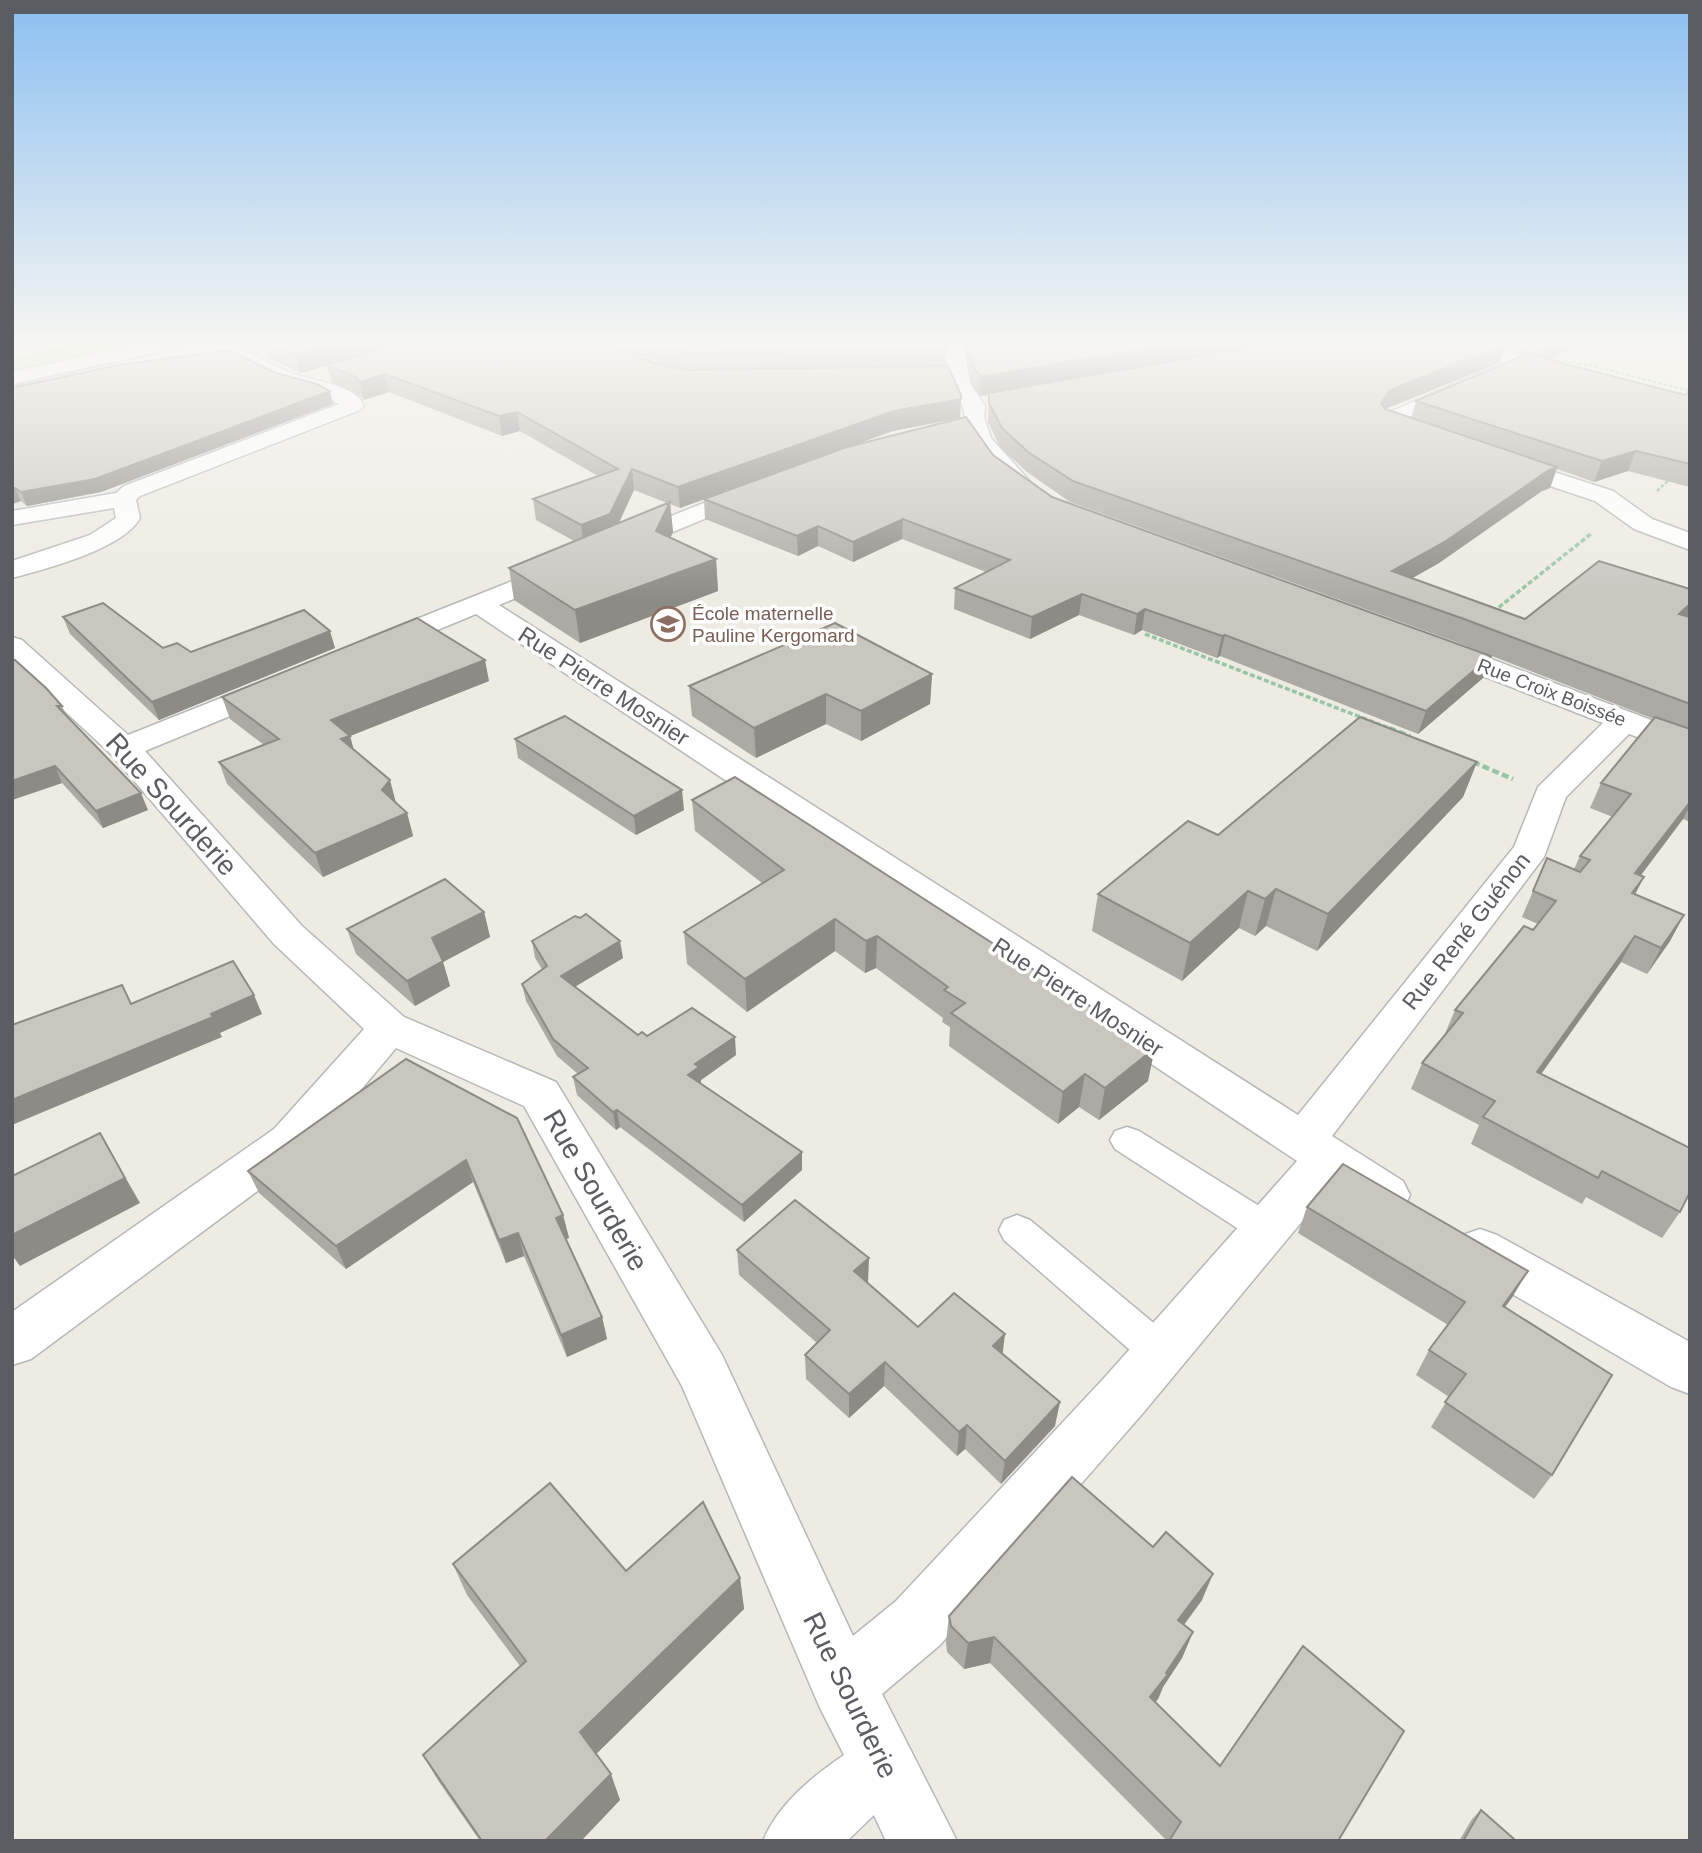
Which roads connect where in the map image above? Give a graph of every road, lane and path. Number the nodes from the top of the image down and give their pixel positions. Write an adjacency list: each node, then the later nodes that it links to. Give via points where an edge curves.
1 (295, 429): 8 (street, via 151,482)
2 (979, 429): 7 (street, via 988,452 1002,468)
3 (1403, 429): 4 (street)
4 (1439, 441)
5 (1477, 454): 9 (street, via 1604,496)
6 (773, 482): 12 (street)
7 (1037, 494)
8 (124, 499): 10 (street); 14 (street, via 128,518 114,532)
9 (1623, 508): 11 (street, via 1643,524); 18 (path)
10 (12, 518)
11 (1690, 542)
12 (608, 550)
13 (582, 561): 15 (street)
14 (12, 570)
15 (478, 604): 19 (street); 32 (street, Rue Pierre Mosnier)
16 (1145, 634): 22 (path)
17 (1406, 636): 18 (street, Rue Croix Boissée)
18 (1445, 650): 24 (street, Rue Croix Boissée)
19 (352, 655)
20 (1229, 655): 22 (path)
21 (18, 659): 27 (street, Rue Sourderie)
22 (1218, 662): 25 (path)
23 (301, 676): 27 (street)
24 (1625, 720): 26 (street, Rue Croix Boissée); 29 (street, Rue René Guénon)
25 (1420, 741)
26 (1690, 746)
27 (124, 748): 30 (street, Rue Sourderie, via 288,935)
28 (1472, 762): 29 (path)
29 (1550, 794): 32 (street, Rue René Guénon, via 1531,849 1321,1116)
30 (390, 1028): 35 (street, via 289,1142); 38 (street, Rue Sourderie, via 540,1094 703,1372)
31 (1127, 1140): 33 (lane)
32 (1315, 1152): 33 (street, Rue René Guénon); 37 (street, Rue Pierre Mosnier)
33 (1267, 1229): 36 (street, Rue René Guénon)
34 (1017, 1230): 36 (lane)
35 (12, 1342)
36 (1160, 1352): 38 (street, Rue René Guénon, via 918,1623)
37 (1690, 1370)
38 (843, 1685): 39 (street, Rue Sourderie)
39 (885, 1767): 40 (street, via 849,1792); 41 (street, Rue Sourderie)
40 (797, 1841)
41 (923, 1841)

